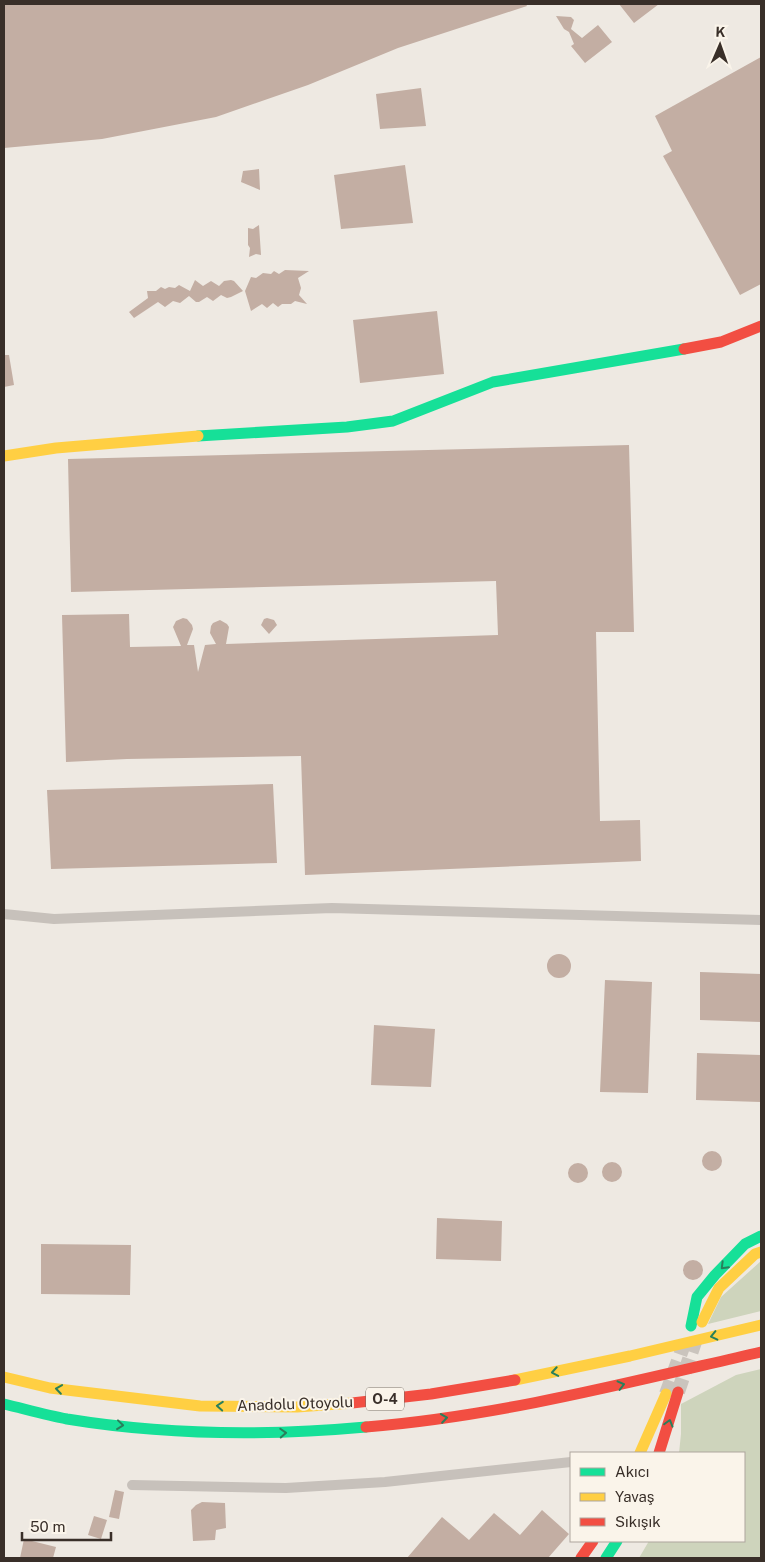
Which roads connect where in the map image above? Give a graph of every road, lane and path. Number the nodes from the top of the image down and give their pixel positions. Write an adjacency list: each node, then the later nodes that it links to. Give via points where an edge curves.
1 (761, 326): 2 (main road, via 721,342 494,382 394,421 156,439)
2 (4, 456)
3 (4, 914): 4 (street, via 54,919 332,908)
4 (761, 920)
5 (761, 1236): 6 (main road, one-way to 6, via 745,1244 697,1297 696,1324 719,1288)
6 (761, 1252)
7 (761, 1325): 9 (main road, Anadolu Otoyolu / O-4, one-way to 9, via 576,1368 454,1391 311,1405 229,1407 155,1402 42,1387)
8 (761, 1352): 12 (main road, Anadolu Otoyolu / O-4, one-way to 8, via 73,1420 175,1431 265,1434 353,1429 504,1410)
9 (4, 1377)
10 (678, 1392): 14 (main road, one-way to 10)
11 (666, 1394): 13 (main road)
12 (4, 1404)
13 (640, 1452)
14 (659, 1452)
15 (570, 1462): 16 (street, via 385,1482 286,1488)
16 (132, 1484)
17 (592, 1542): 19 (main road)
18 (616, 1542): 20 (main road)
19 (581, 1558)
20 (606, 1558)

